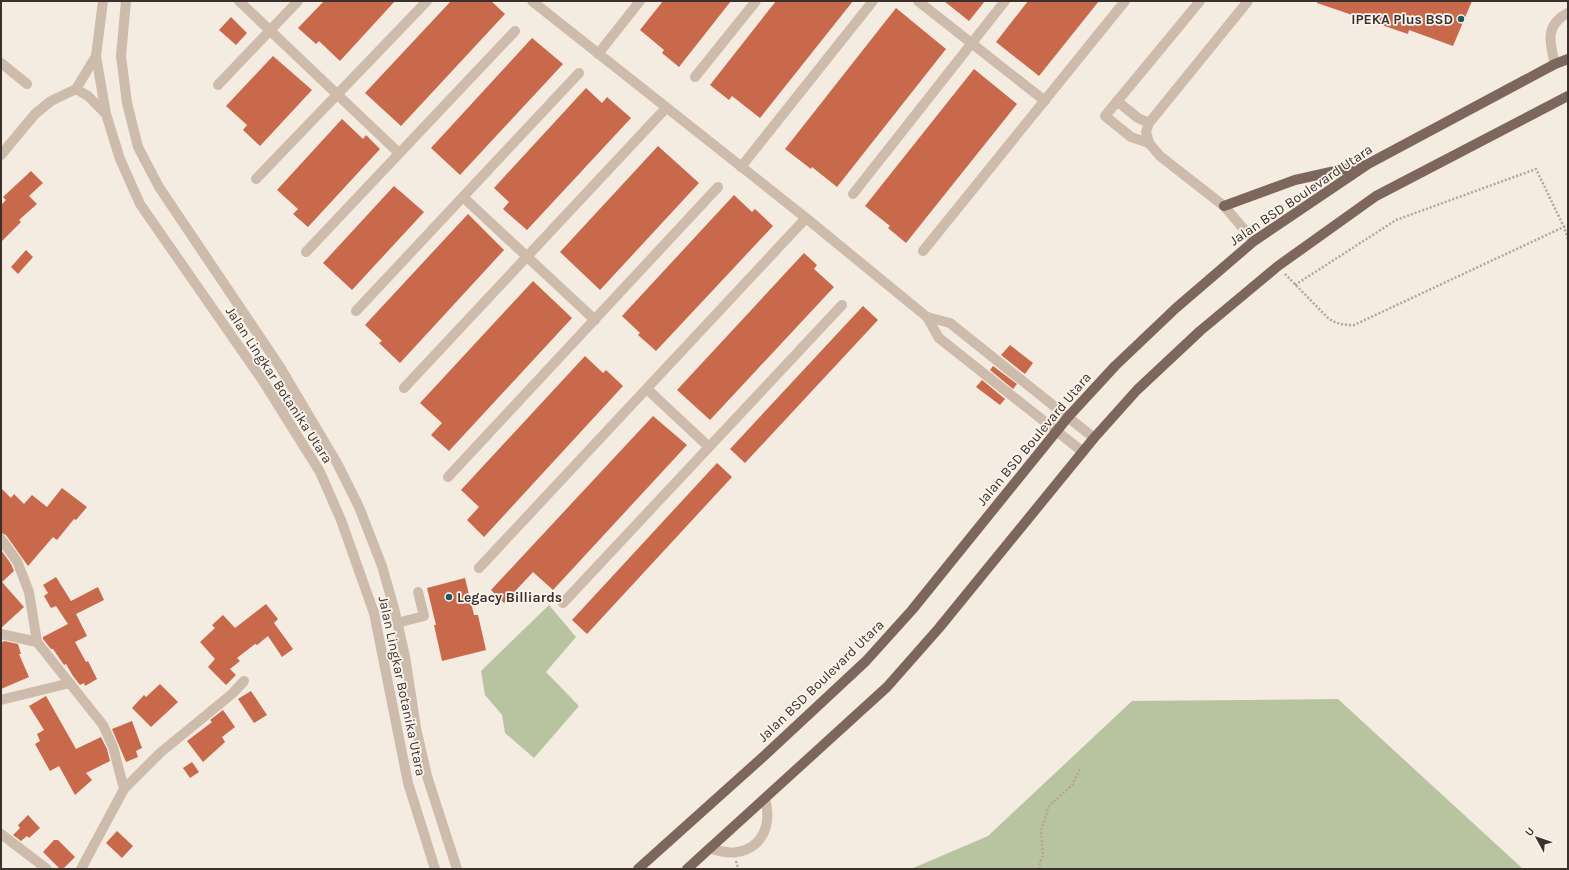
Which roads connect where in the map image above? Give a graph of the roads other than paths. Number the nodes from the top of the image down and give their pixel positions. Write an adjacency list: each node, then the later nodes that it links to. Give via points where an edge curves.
1 (103, 1): 20 (street, Jalan Lingkar Botanika Utara)
2 (126, 1): 59 (street, Jalan Lingkar Botanika Utara, via 121,56 127,103 138,147 159,187)
3 (239, 1): 16 (street)
4 (298, 1): 16 (street)
5 (427, 1): 29 (street)
6 (532, 1): 19 (street)
7 (640, 1): 19 (street)
8 (756, 1): 25 (street)
9 (873, 1): 40 (street)
10 (918, 1): 18 (street)
11 (1005, 1): 18 (street)
12 (1125, 1): 31 (street)
13 (1200, 1): 32 (street)
14 (1248, 1): 35 (street)
15 (1568, 13): 23 (street, via 1561,17 1552,30 1550,42)
16 (270, 30): 27 (street); 29 (street)
17 (515, 31): 37 (street)
18 (972, 44): 31 (street); 43 (street)
19 (598, 54): 33 (street)
20 (96, 56): 28 (street); 34 (street, Jalan Lingkar Botanika Utara)
21 (1568, 59): 23 (main road, Jalan BSD Boulevard Utara)
22 (1, 63): 26 (street)
23 (1555, 64): 39 (main road, Jalan BSD Boulevard Utara)
24 (579, 73): 44 (street)
25 (695, 77)
26 (27, 84)
27 (218, 85)
28 (76, 89): 34 (street, via 88,96); 38 (street, via 51,101 35,114)
29 (337, 94): 37 (street); 41 (street)
30 (1568, 96): 63 (main road, via 1376,196 1278,266 1177,352 1137,390)
31 (1044, 101): 48 (street)
32 (1118, 101): 35 (street, via 1138,118); 36 (street, via 1105,116 1131,138)
33 (666, 108): 40 (street); 50 (street)
34 (106, 114): 60 (street, Jalan Lingkar Botanika Utara, via 120,159 140,204)
35 (1149, 123): 36 (street, via 1146,132)
36 (1149, 143): 45 (street, via 1160,156)
37 (399, 153): 49 (street)
38 (1, 155)
39 (1368, 164): 45 (main road, via 1295,180); 47 (main road, Jalan BSD Boulevard Utara)
40 (741, 167): 46 (street)
41 (256, 179)
42 (718, 187): 54 (street)
43 (853, 194)
44 (463, 197): 50 (street); 52 (street)
45 (1224, 206): 47 (street)
46 (806, 218): 53 (street); 58 (street)
47 (1254, 241): 61 (main road, Jalan BSD Boulevard Utara, via 1176,308 1115,366)
48 (923, 251)
49 (306, 252)
50 (527, 256): 54 (street); 57 (street)
51 (842, 305): 64 (street)
52 (356, 311)
53 (927, 317): 55 (street, via 950,323); 56 (street, via 939,338)
54 (595, 320): 66 (street)
55 (979, 346): 56 (street); 61 (street)
56 (967, 360): 62 (street)
57 (404, 388)
58 (647, 389): 64 (street); 68 (street)
59 (299, 399): 60 (street); 71 (street, Jalan Lingkar Botanika Utara, via 337,463 359,507 382,566)
60 (282, 410): 83 (street, Jalan Lingkar Botanika Utara, via 320,472 341,520 374,613 408,783)
61 (1068, 417): 62 (main road, Jalan BSD Boulevard Utara); 63 (street)
62 (1057, 432): 65 (street); 85 (main road, Jalan BSD Boulevard Utara, via 912,610 866,661)
63 (1094, 438): 65 (main road)
64 (709, 447): 70 (street)
65 (1082, 452): 78 (main road, via 939,628 886,687)
66 (448, 477)
67 (1, 539): 73 (street, via 17,560 28,592)
68 (479, 568)
69 (418, 592): 71 (street, via 424,616)
70 (563, 603)
71 (397, 623): 84 (street, Jalan Lingkar Botanika Utara, via 427,776)
72 (1, 634): 73 (street)
73 (37, 642): 75 (street)
74 (244, 681): 77 (street, via 234,694 160,753)
75 (70, 683): 76 (street); 77 (street, via 103,725 113,746)
76 (1, 700)
77 (124, 789): 82 (street)
78 (765, 799): 80 (main road); 80 (street, via 768,810 767,822 763,834 755,844 733,853)
79 (1, 834): 81 (street)
80 (710, 848): 86 (main road)
81 (47, 869)
82 (81, 869)
83 (435, 869)
84 (457, 869)
85 (638, 869)
86 (687, 869)

